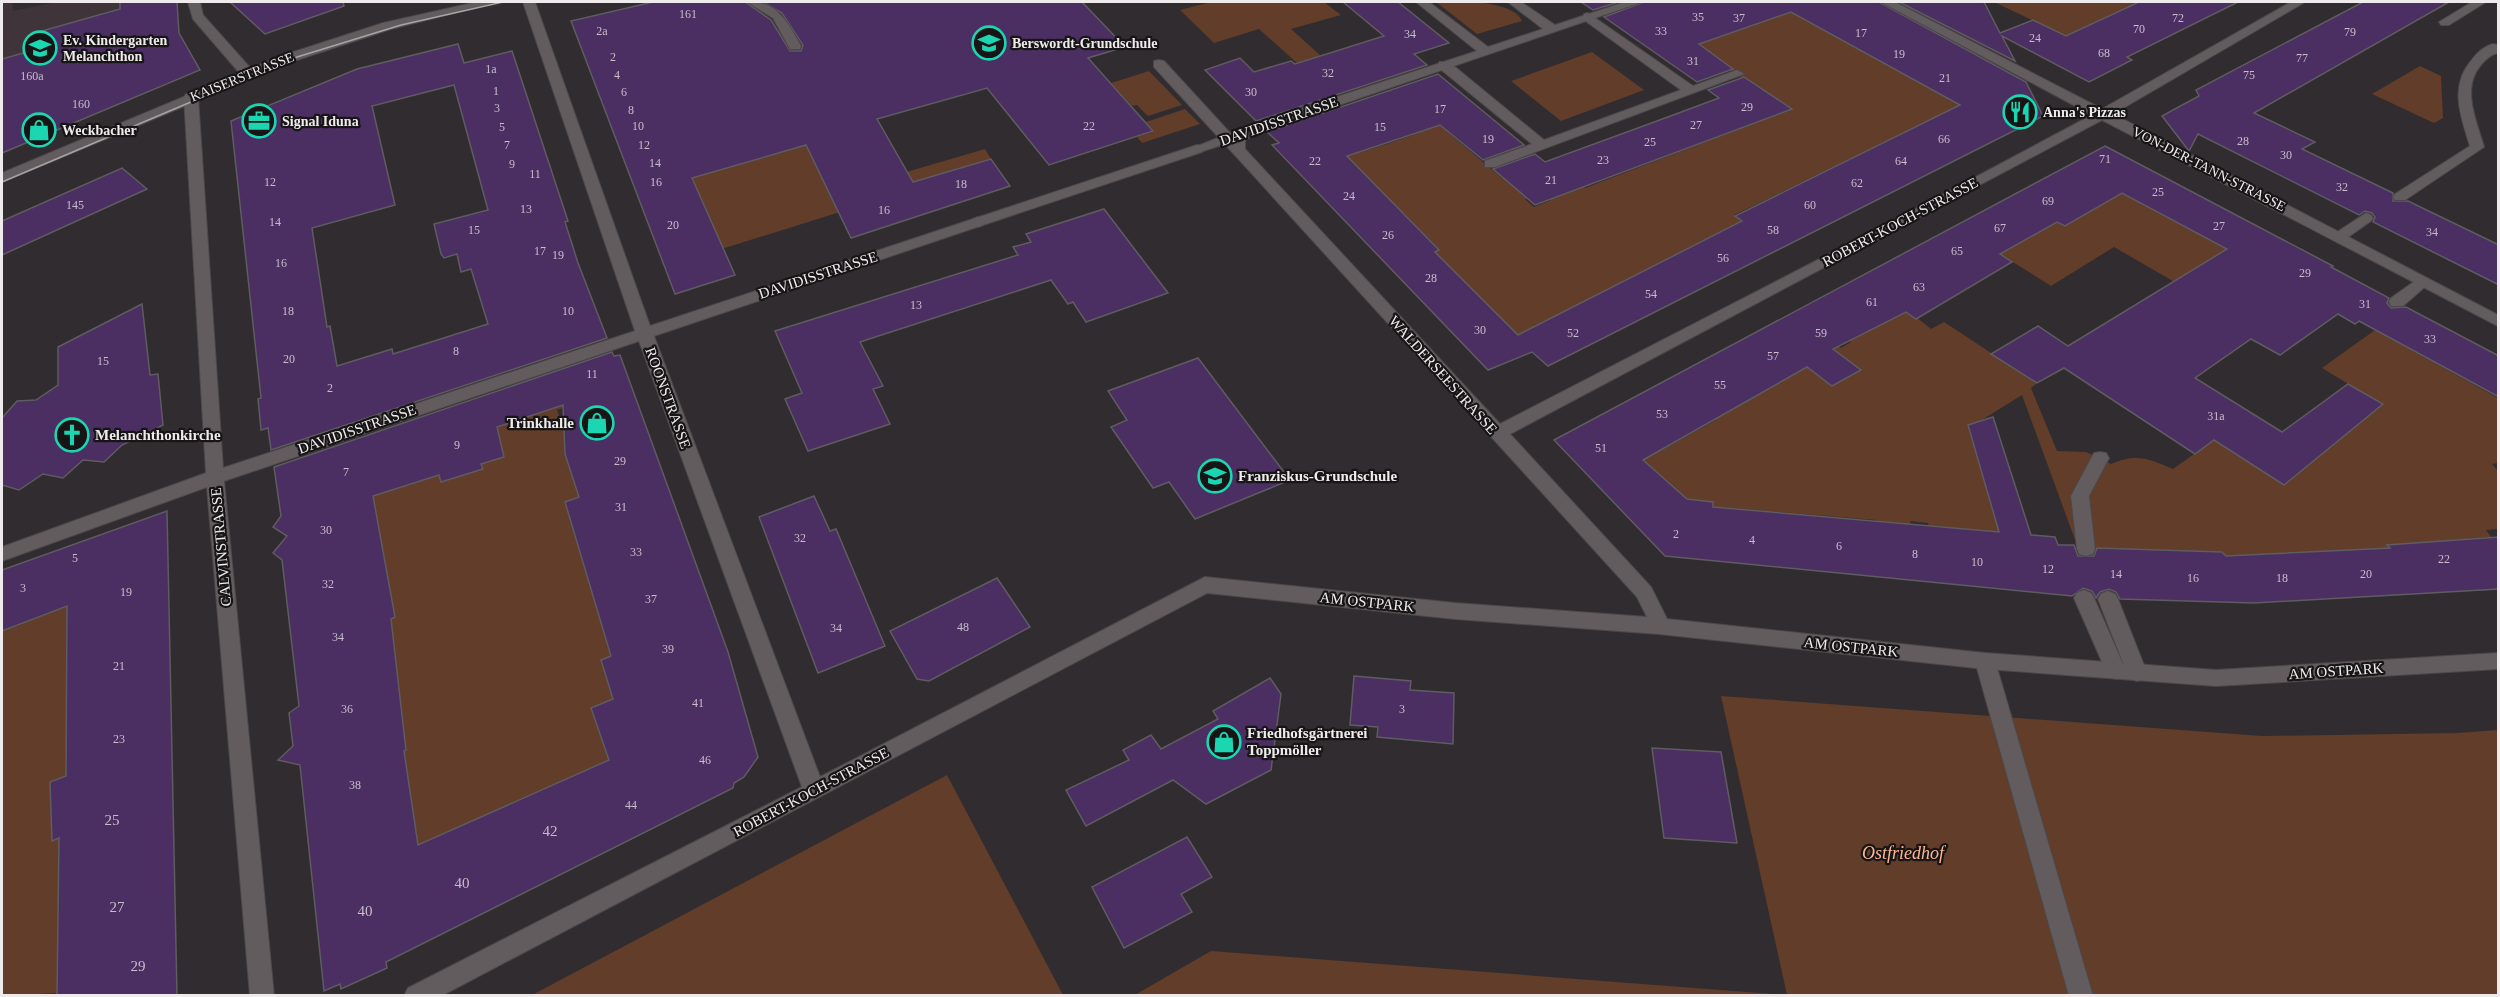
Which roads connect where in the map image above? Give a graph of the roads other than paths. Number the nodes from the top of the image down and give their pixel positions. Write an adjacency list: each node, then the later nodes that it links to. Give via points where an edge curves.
1 (194, 2): 19 (street, via 197,16)
2 (491, 2): 19 (street, KAISERSTRASSE, via 376,30)
3 (529, 2): 34 (street, ROONSTRASSE)
4 (753, 2): 14 (street, via 778,16)
5 (1422, 2): 16 (street)
6 (1514, 2): 13 (street)
7 (1636, 2): 11 (street, DAVIDISSTRASSE)
8 (1887, 2): 23 (street, VON-DER-TANN-STRASSE)
9 (2299, 2): 23 (street, ROBERT-KOCH-STRASSE)
10 (2480, 2): 12 (street)
11 (1588, 17): 13 (street, DAVIDISSTRASSE); 21 (street)
12 (2445, 22)
13 (1552, 29): 16 (street, DAVIDISSTRASSE)
14 (795, 46)
15 (2499, 50): 28 (street, via 2493,48 2481,55 2463,85 2477,147)
16 (1485, 51): 18 (street, DAVIDISSTRASSE)
17 (1159, 64): 24 (street, WALDERSEESTRASSE)
18 (1444, 65): 24 (street, DAVIDISSTRASSE, via 1253,129); 25 (street)
19 (248, 74): 22 (street, KAISERSTRASSE)
20 (1737, 74): 21 (street)
21 (1691, 91): 25 (street)
22 (191, 97): 27 (street, KAISERSTRASSE); 37 (street, CALVINSTRASSE)
23 (2103, 114): 30 (street, VON-DER-TANN-STRASSE); 35 (street, ROBERT-KOCH-STRASSE)
24 (1232, 144): 34 (street, DAVIDISSTRASSE, via 1197,149); 35 (street, WALDERSEESTRASSE)
25 (1542, 146): 26 (street)
26 (1490, 164)
27 (2, 178)
28 (2400, 197)
29 (2366, 218): 30 (street)
30 (2339, 237): 31 (street, VON-DER-TANN-STRASSE)
31 (2422, 281): 32 (street); 33 (street, VON-DER-TANN-STRASSE)
32 (2397, 302)
33 (2499, 321)
34 (644, 332): 37 (street, DAVIDISSTRASSE); 48 (street, ROONSTRASSE)
35 (1496, 434): 43 (street, WALDERSEESTRASSE, via 1644,592)
36 (2100, 458): 38 (street, via 2080,496)
37 (215, 477): 39 (street, DAVIDISSTRASSE); 49 (street, CALVINSTRASSE)
38 (2086, 549)
39 (2, 554)
40 (1205, 585): 43 (street, AM OSTPARK, via 1455,611); 48 (street, ROBERT-KOCH-STRASSE)
41 (2084, 597): 46 (street)
42 (2108, 599): 47 (street)
43 (1659, 626): 44 (street, AM OSTPARK)
44 (1985, 661): 46 (street, AM OSTPARK); 51 (street)
45 (2499, 661): 47 (street, AM OSTPARK, via 2216,678)
46 (2116, 672): 47 (street, AM OSTPARK)
47 (2137, 673)
48 (814, 791): 50 (street, ROBERT-KOCH-STRASSE)
49 (262, 996)
50 (416, 996)
51 (2081, 996)

